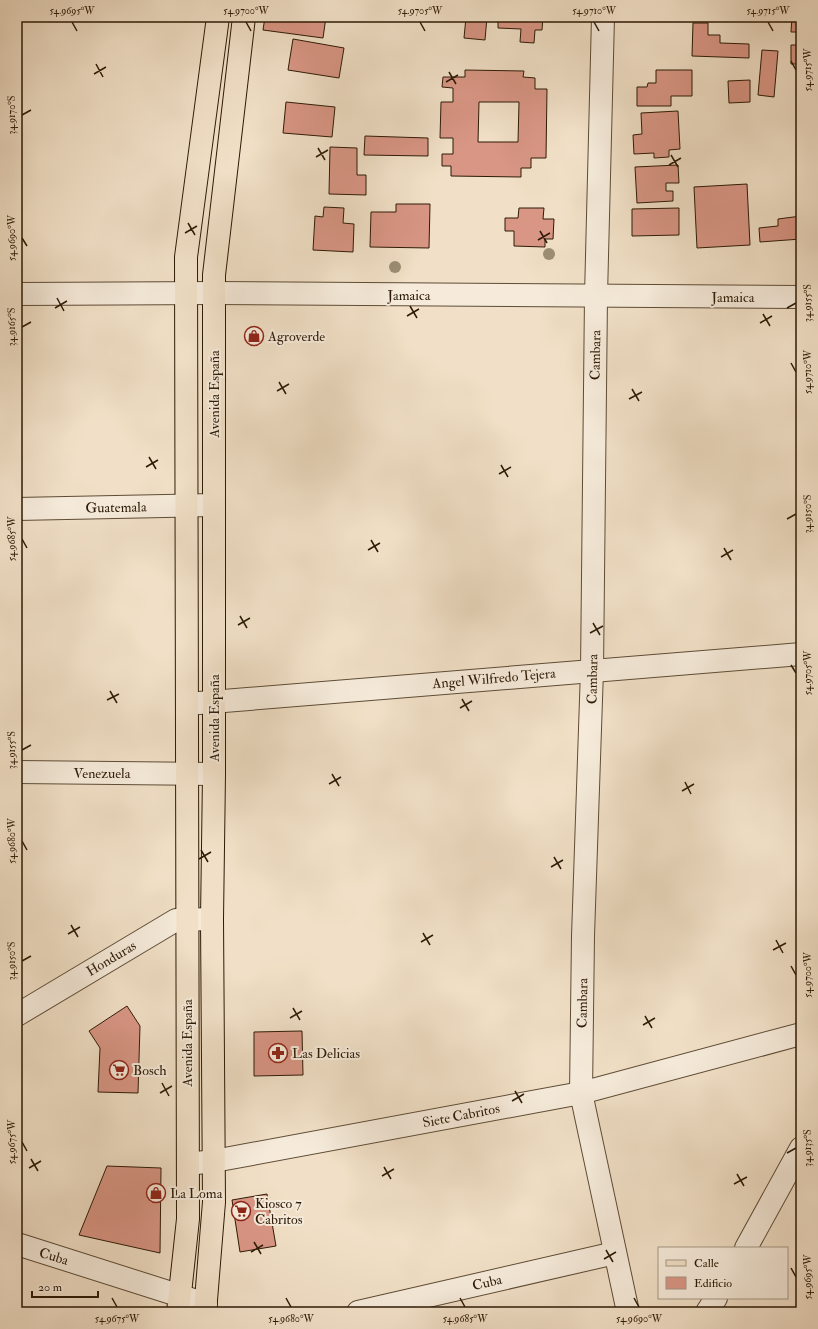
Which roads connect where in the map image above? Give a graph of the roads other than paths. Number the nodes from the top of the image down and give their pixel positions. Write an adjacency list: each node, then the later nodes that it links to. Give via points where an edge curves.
1 (218, 17): 6 (main road, Avenida España, via 186,256)
2 (244, 17): 4 (main road, Avenida España)
3 (603, 17): 7 (street, Cambara)
4 (214, 293): 6 (street, Jamaica); 7 (street, Jamaica); 9 (main road, Avenida España)
5 (17, 294): 6 (street, Jamaica)
6 (186, 294): 10 (main road, Avenida España)
7 (596, 296): 8 (street, Jamaica); 13 (street, Cambara)
8 (801, 297)
9 (214, 505): 10 (street, Guatemala); 14 (main road, Avenida España)
10 (187, 506): 11 (street, Guatemala); 15 (main road, Avenida España)
11 (17, 509)
12 (801, 654): 13 (street, Angel Wilfredo Tejera)
13 (592, 670): 14 (street, Angel Wilfredo Tejera); 23 (street, Cambara, via 583,936)
14 (214, 701): 15 (street, Angel Wilfredo Tejera); 18 (main road, Avenida España)
15 (187, 704): 17 (main road, Avenida España)
16 (17, 772): 17 (street, Venezuela)
17 (187, 773): 18 (street, Avenida España); 20 (main road, Avenida España)
18 (214, 774): 19 (main road, Avenida España)
19 (212, 919): 20 (street, Honduras); 25 (main road, Avenida España)
20 (187, 920): 21 (street, Honduras, via 176,920 165,926); 26 (main road, Avenida España)
21 (17, 1015)
22 (801, 1034): 23 (street, Siete Cabritos)
23 (581, 1092): 25 (street, Siete Cabritos); 29 (street, Cambara)
24 (801, 1148): 28 (street)
25 (214, 1161): 26 (street, Siete Cabritos); 32 (main road, Avenida España, via 214,1202)
26 (188, 1164): 31 (main road, Avenida España, via 188,1219)
27 (17, 1244): 31 (street, Cuba)
28 (747, 1247)
29 (615, 1253): 33 (street, Cuba); 34 (street, Cambara)
30 (715, 1299): 35 (street)
31 (180, 1304): 32 (street, Cuba)
32 (205, 1308)
33 (358, 1312)
34 (628, 1312)
35 (707, 1312)

